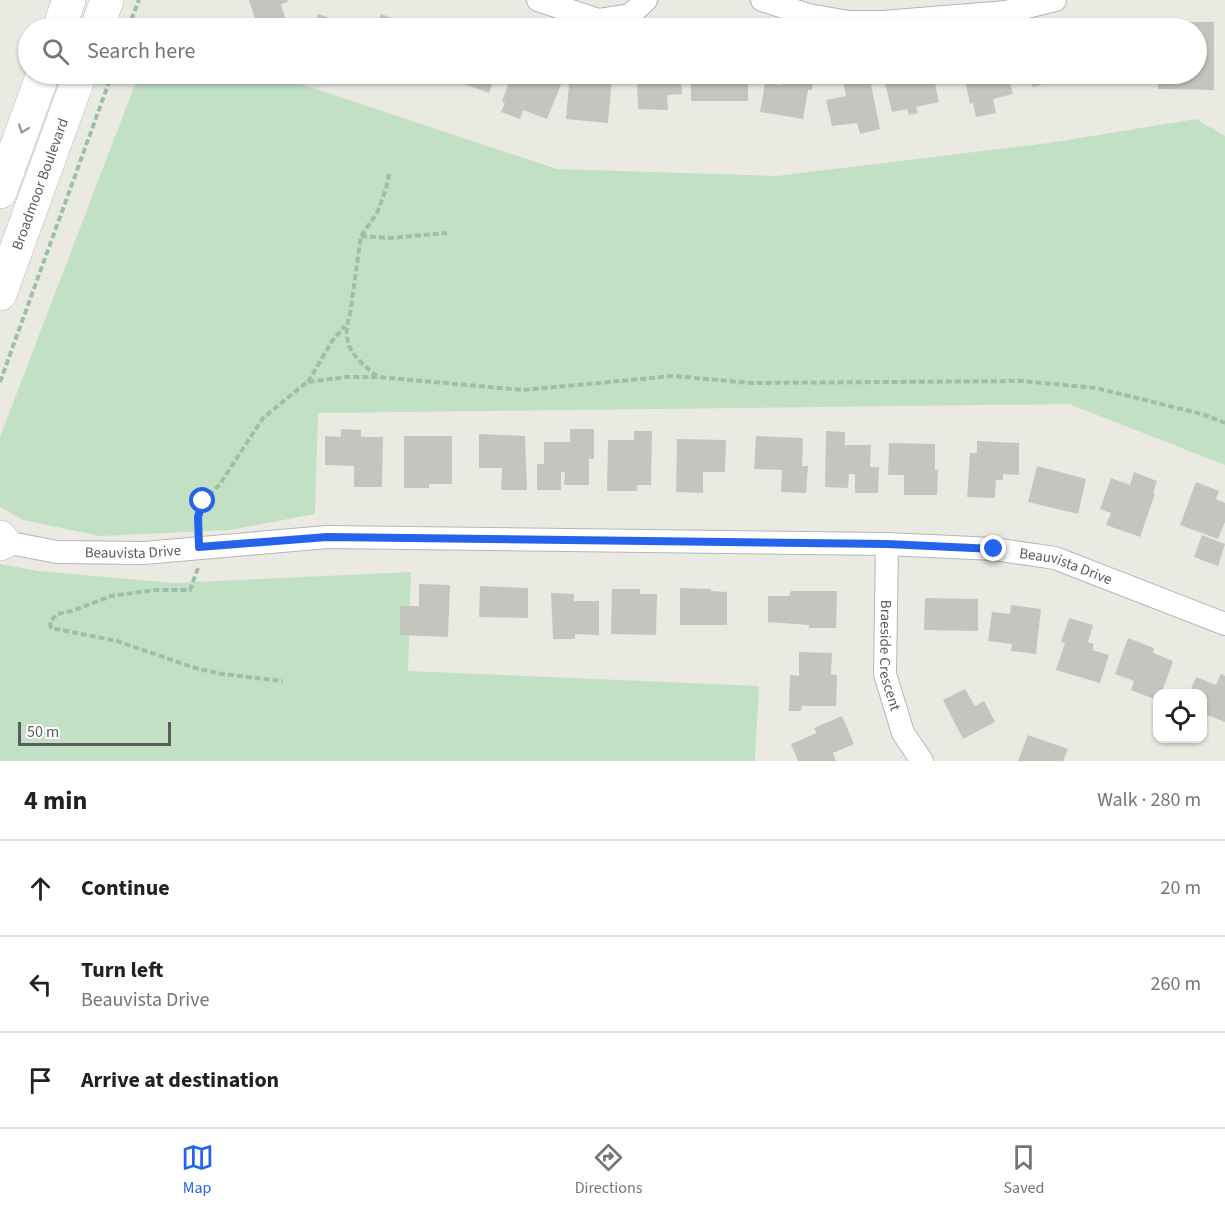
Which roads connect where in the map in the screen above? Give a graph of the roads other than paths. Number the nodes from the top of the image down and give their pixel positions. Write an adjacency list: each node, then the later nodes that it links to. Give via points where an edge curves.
1 (69, 0): 7 (main road)
2 (107, 0): 8 (main road)
3 (538, 0): 9 (street)
4 (646, 0): 10 (street, via 630,15)
5 (762, 0): 11 (street)
6 (1055, 0): 12 (street, via 1006,12)
7 (63, 18)
8 (101, 18)
9 (592, 18)
10 (611, 18)
11 (826, 18)
12 (912, 18)
13 (39, 84): 15 (main road, one-way to 15)
14 (76, 84): 16 (main road, Broadmoor Boulevard)
15 (0, 192)
16 (0, 294)
17 (1, 541): 18 (street, Beauvista Drive, via 57,552 144,553 327,537)
18 (887, 544): 19 (street, Beauvista Drive, via 994,549 1055,558); 20 (street, Braeside Crescent, via 885,674 903,732)
19 (1225, 624)
20 (922, 761)

